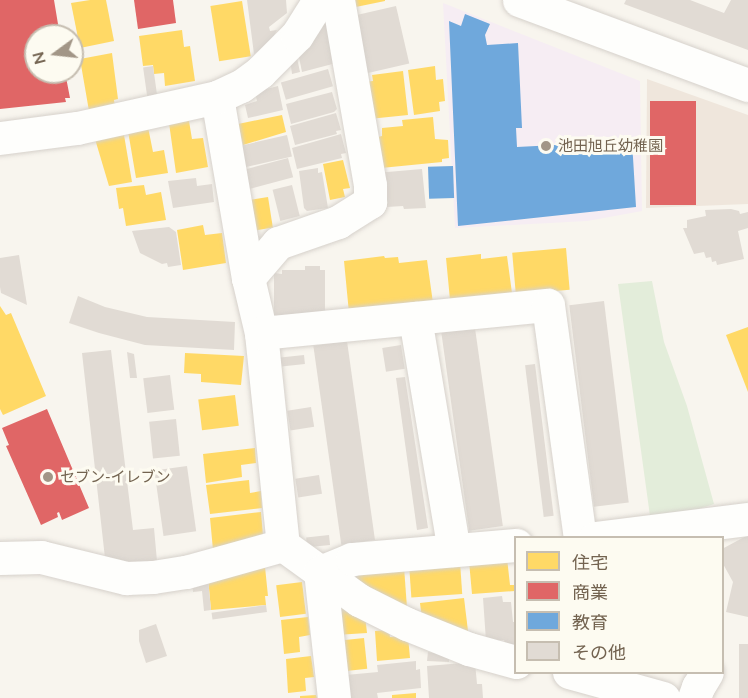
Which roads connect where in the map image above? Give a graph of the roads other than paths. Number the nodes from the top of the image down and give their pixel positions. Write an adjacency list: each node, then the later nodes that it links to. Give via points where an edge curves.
1 (318, 0): 5 (street, via 297,35 260,72)
2 (338, 0): 7 (street, via 370,202 338,222 278,243)
3 (519, 0): 4 (street)
4 (748, 85)
5 (218, 97): 6 (street, via 76,128); 7 (street)
6 (0, 138)
7 (248, 278): 9 (street)
8 (415, 318): 9 (street); 12 (street, via 548,304); 16 (street)
9 (261, 333): 15 (street)
10 (748, 519): 11 (street)
11 (702, 532): 13 (street)
12 (580, 536)
13 (616, 536)
14 (514, 544): 16 (street)
15 (283, 545): 17 (street, via 153,578 126,578 41,557); 18 (street)
16 (454, 550): 18 (street, via 352,559)
17 (0, 558)
18 (320, 572): 19 (street, via 360,600 407,624); 22 (street)
19 (514, 661)
20 (576, 674): 23 (street)
21 (706, 674): 24 (street)
22 (333, 698)
23 (663, 698)
24 (694, 698)

